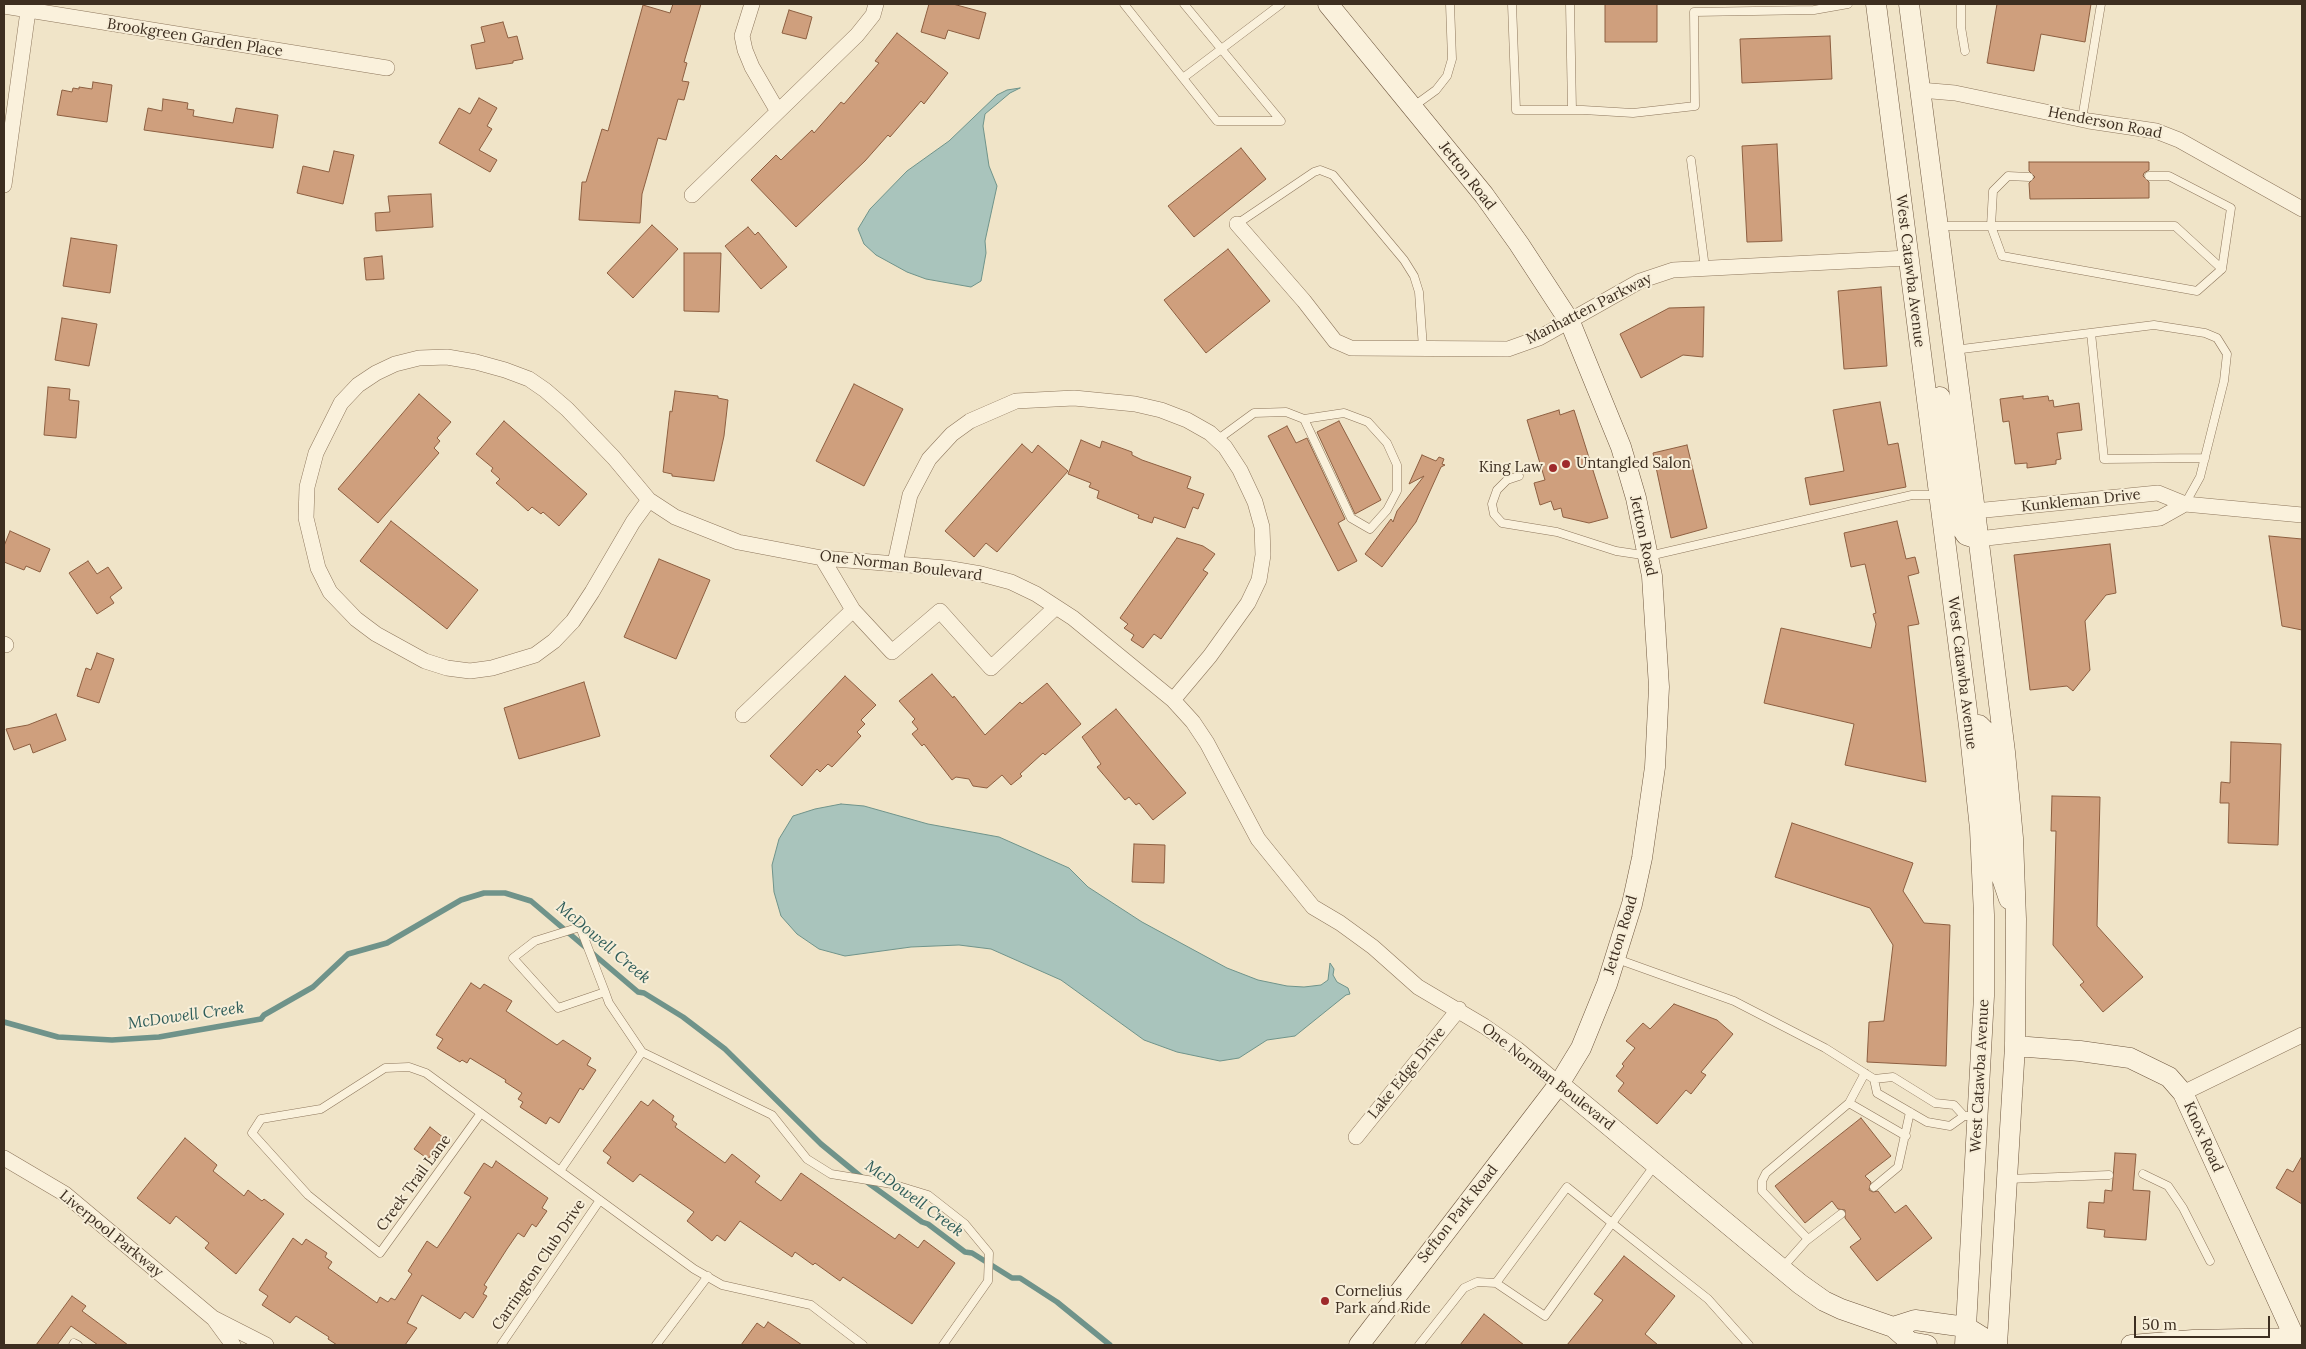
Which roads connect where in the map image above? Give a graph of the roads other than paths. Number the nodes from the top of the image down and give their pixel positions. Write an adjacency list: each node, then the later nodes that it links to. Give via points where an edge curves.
1 (752, 4): 25 (street, via 742,36 745,50)
2 (876, 4): 25 (street, via 873,15 857,35)
3 (1124, 4): 22 (lane)
4 (1184, 4): 19 (lane)
5 (1281, 4): 19 (lane)
6 (1328, 4): 24 (main road, Jetton Road)
7 (1450, 4): 24 (lane, via 1452,59 1447,76 1436,90)
8 (1512, 4): 26 (lane, via 1516,110)
9 (1570, 4): 26 (lane)
10 (1694, 4): 18 (lane)
11 (1848, 4): 18 (lane, via 1814,10)
12 (1876, 4): 37 (main road, West Catawba Avenue)
13 (1909, 4): 23 (main road, West Catawba Avenue)
14 (1961, 4): 20 (lane)
15 (2101, 4): 27 (lane)
16 (4, 6): 17 (street, Brookgreen Garden Place)
17 (28, 7): 21 (street, Brookgreen Garden Place); 31 (street)
18 (1694, 12): 26 (lane, via 1695,106 1633,113)
19 (1220, 50): 22 (lane); 22 (lane, via 1281,121 1217,121)
20 (1965, 51)
21 (387, 68)
22 (1183, 78)
23 (1920, 90): 27 (street, Henderson Road, via 1955,93); 35 (main road, West Catawba Avenue)
24 (1412, 108): 40 (main road, Jetton Road, via 1484,195)
25 (777, 110): 32 (street)
26 (1572, 110)
27 (2082, 119): 33 (street, Henderson Road, via 2142,128 2179,140)
28 (1691, 160): 38 (lane)
29 (2149, 176): 39 (lane, via 2169,176 2231,208)
30 (2029, 177): 36 (lane, via 2008,176 1993,190)
31 (4, 184)
32 (692, 195)
33 (2302, 209)
34 (1236, 224): 43 (street, Manhatten Parkway, via 1335,341 1351,348); 43 (lane, via 1307,176 1320,170 1328,172 1373,222 1414,276 1419,292)
35 (1936, 226): 36 (lane); 44 (main road, West Catawba Avenue)
36 (1991, 226): 39 (lane, via 2175,226); 39 (lane, via 2002,256 2197,291)
37 (1908, 258): 38 (street, Manhatten Parkway); 42 (main road, West Catawba Avenue)
38 (1705, 268): 40 (street, Manhatten Parkway, via 1656,274)
39 (2222, 269)
40 (1570, 322): 43 (street, Manhatten Parkway, via 1508,349); 55 (main road, Jetton Road, via 1621,447)
41 (2091, 333): 44 (lane); 47 (lane, via 2104,459); 47 (lane, via 2154,325 2217,338 2227,354 2224,382)
42 (1920, 346): 49 (main road, West Catawba Avenue); 54 (main road, via 1939,387 1959,524 1966,535)
43 (1423, 348)
44 (1954, 350): 52 (main road, West Catawba Avenue)
45 (1304, 419): 45 (lane, via 1351,518 1370,529 1398,491 1396,465 1388,442 1368,422 1344,413); 46 (lane, via 1286,412 1254,413)
46 (1217, 440): 57 (street, via 1187,420 1135,404 1074,398 1016,401 970,421 952,434 929,459 910,495); 60 (street, via 1240,470 1255,502 1262,527 1262,563 1259,580 1248,603)
47 (2205, 458): 51 (lane, via 2200,477)
48 (1519, 476): 55 (lane, via 1507,480 1497,490 1492,504 1494,514 1502,523 1557,532 1616,552)
49 (1939, 495): 55 (lane, via 1912,495); 62 (main road, West Catawba Avenue)
50 (649, 500): 50 (street, One Norman Boulevard, via 567,409 529,379 476,362 447,357 419,358 376,373 358,385 341,403 316,453 307,487 306,518 318,568 330,592 356,619 425,662 470,671 521,660 535,655 554,641 573,621); 56 (street, One Norman Boulevard, via 675,517 719,536)
51 (2185, 504): 52 (street, Kunkleman Drive, via 2158,493); 53 (street, Kunkleman Drive); 54 (street, Kunkleman Drive, via 2160,518)
52 (1975, 511): 54 (main road, West Catawba Avenue)
53 (2302, 515)
54 (1978, 539): 63 (main road, West Catawba Avenue, via 2005,752)
55 (1648, 556): 64 (main road, Jetton Road, via 1653,585 1659,687 1655,767 1642,858)
56 (822, 558): 57 (street, One Norman Boulevard); 59 (street)
57 (895, 563): 58 (street, One Norman Boulevard, via 946,568 1011,582)
58 (1056, 607): 59 (street, via 991,668 940,611 892,652); 60 (street, One Norman Boulevard)
59 (853, 610): 61 (street)
60 (1173, 700): 66 (street, One Norman Boulevard, via 1194,722 1207,743 1258,839 1313,907 1373,947 1418,987)
61 (743, 715)
62 (1969, 726): 63 (main road, via 1979,725 1986,738 2000,872); 77 (main road, West Catawba Avenue, via 1980,829 1984,916 1984,996)
63 (2016, 920): 68 (main road, West Catawba Avenue)
64 (1615, 958): 70 (lane, via 1734,1001 1825,1048); 72 (main road, Jetton Road, via 1584,1041)
65 (605, 992): 65 (lane, via 580,927 535,941 514,958 558,1008); 69 (lane)
66 (1459, 1009): 72 (street, One Norman Boulevard, via 1517,1049); 79 (street, Lake Edge Drive)
67 (2302, 1035): 73 (street)
68 (2015, 1046): 73 (main road, Knox Road, via 2130,1058 2169,1077); 85 (main road, West Catawba Avenue)
69 (642, 1052): 82 (lane); 106 (lane, via 772,1115 806,1159 831,1174 892,1184 928,1196 965,1224 989,1253 988,1281)
70 (1865, 1073): 71 (lane); 74 (lane)
71 (1874, 1079): 75 (lane, via 1877,1093); 77 (lane, via 1893,1077 1935,1103 1954,1105)
72 (1559, 1084): 81 (main road, One Norman Boulevard); 107 (main road, Sefton Park Road)
73 (2183, 1093): 98 (main road, Knox Road)
74 (1849, 1103): 78 (lane); 90 (lane, via 1766,1173 1762,1180 1762,1191)
75 (1910, 1112): 77 (lane, via 1927,1122 1950,1126); 78 (lane)
76 (481, 1113): 76 (lane, Creek Trail Lane, via 426,1073 409,1067 385,1068 321,1109 261,1119 252,1133 308,1195 380,1252); 82 (lane, Creek Trail Lane)
77 (1971, 1116): 97 (main road, West Catawba Avenue)
78 (1906, 1136): 86 (lane, via 1898,1167)
79 (1356, 1137)
80 (4, 1158): 95 (street, Liverpool Parkway, via 64,1194)
81 (1655, 1164): 89 (lane); 92 (main road, One Norman Boulevard)
82 (560, 1171): 87 (lane, Creek Trail Lane)
83 (2143, 1174): 91 (lane, via 2168,1186)
84 (2109, 1175): 85 (lane)
85 (2008, 1179): 111 (main road, West Catawba Avenue)
86 (1874, 1187)
87 (600, 1200): 93 (lane, Creek Trail Lane); 103 (lane, Carrington Club Drive)
88 (1842, 1214): 90 (lane)
89 (1612, 1223): 94 (lane, via 1546,1316); 94 (lane, via 1567,1187); 109 (lane, via 1708,1299)
90 (1808, 1239): 92 (lane)
91 (2210, 1261)
92 (1781, 1269): 96 (main road, One Norman Boulevard, via 1824,1301 1866,1320)
93 (708, 1276): 104 (lane); 105 (lane, Creek Trail Lane, via 722,1285 811,1305)
94 (1496, 1283): 108 (lane, via 1477,1282 1464,1288)
95 (213, 1318): 101 (street, Liverpool Parkway); 102 (street, Liverpool Parkway)
96 (1893, 1327): 97 (main road, via 1915,1320); 110 (main road, One Norman Boulevard, via 1910,1342)
97 (1966, 1336): 111 (main road)
98 (2296, 1342): 112 (main road, via 2193,1340)
99 (73, 1345): 100 (lane)
100 (78, 1345)
101 (233, 1345)
102 (266, 1345)
103 (501, 1345)
104 (656, 1345)
105 (863, 1345)
106 (943, 1345)
107 (1359, 1345)
108 (1420, 1345)
109 (1749, 1345)
110 (1927, 1345)
111 (1996, 1345)
112 (2131, 1345)

